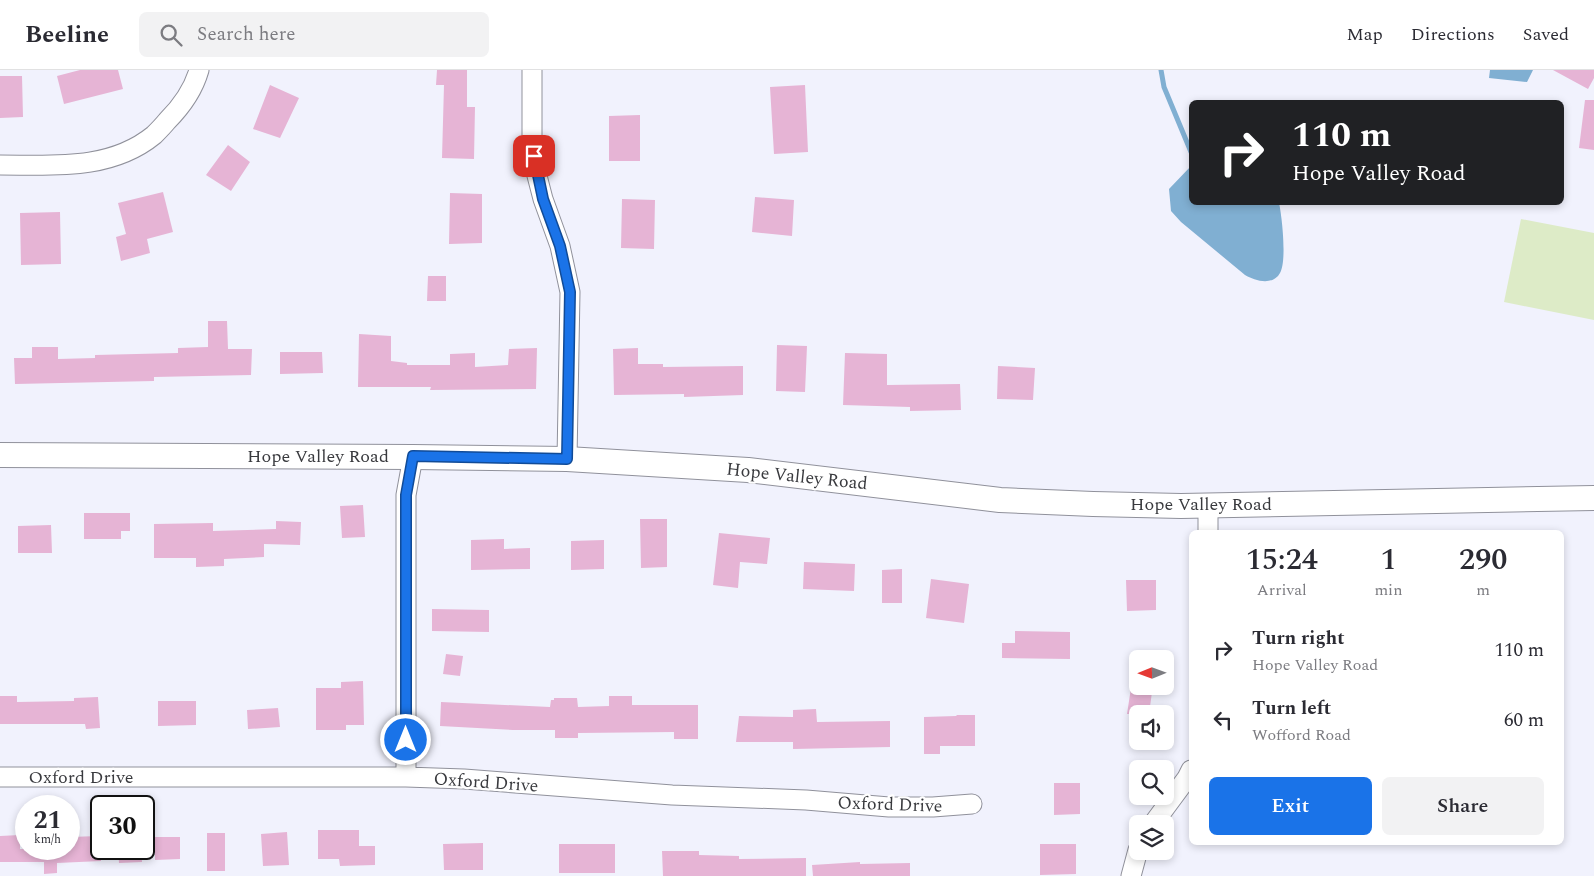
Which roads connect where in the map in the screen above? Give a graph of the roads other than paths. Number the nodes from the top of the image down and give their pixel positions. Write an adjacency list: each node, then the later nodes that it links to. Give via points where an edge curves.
1 (198, 70): 3 (street, via 189,95 175,112 154,135 132,149 101,161 64,166)
2 (532, 70): 6 (street, via 535,168 560,246 570,292)
3 (0, 165)
4 (0, 455): 5 (main road, Hope Valley Road)
5 (413, 456): 6 (main road, Hope Valley Road); 11 (street, via 406,495)
6 (567, 459): 8 (main road, Hope Valley Road, via 748,470 1000,500)
7 (1594, 498): 8 (main road, Hope Valley Road)
8 (1208, 506): 9 (street)
9 (1208, 530)
10 (1189, 773): 14 (street)
11 (406, 777): 12 (street, Oxford Drive); 13 (street, Oxford Drive, via 889,807)
12 (0, 778)
13 (972, 804)
14 (1159, 815)
15 (1135, 860): 16 (street)
16 (1131, 876)

